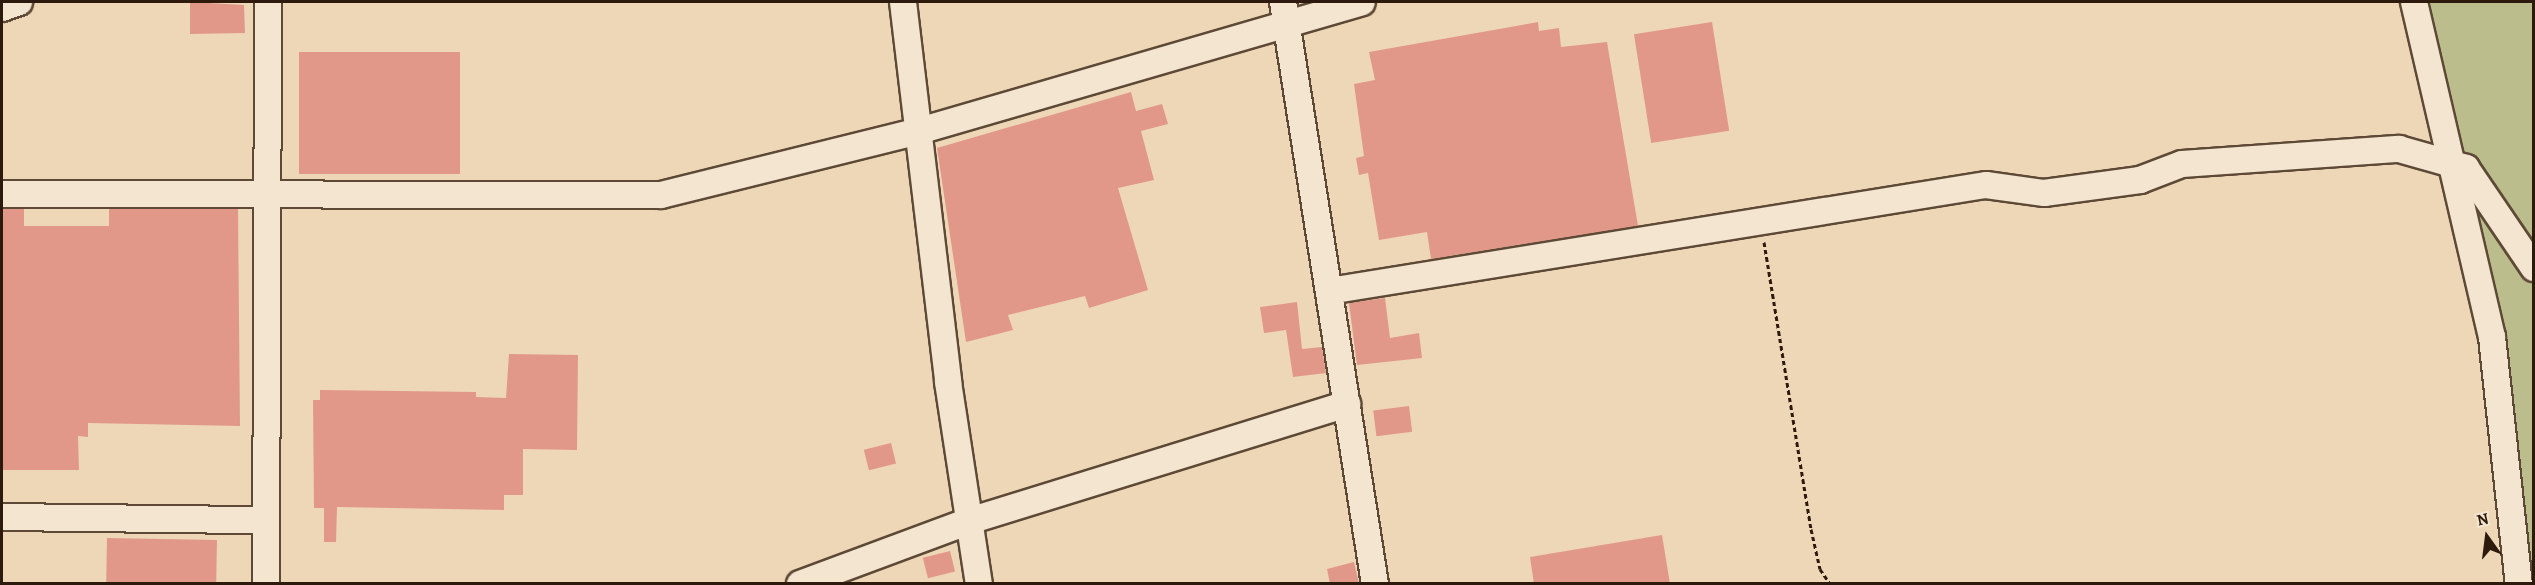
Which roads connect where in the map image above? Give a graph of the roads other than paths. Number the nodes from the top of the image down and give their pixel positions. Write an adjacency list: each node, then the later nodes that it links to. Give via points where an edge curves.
1 (19, 2): 6 (street)
2 (268, 2): 11 (street)
3 (903, 2): 8 (street)
4 (1362, 2): 7 (street)
5 (2414, 2): 9 (street)
6 (2, 8)
7 (1285, 13): 8 (street); 13 (street)
8 (919, 131): 11 (street, via 661,195); 17 (street)
9 (2449, 160): 12 (street, via 2466,168); 13 (street, via 2399,149 2182,164 2140,180 2044,194 1986,185 1761,225); 22 (street, via 2492,336)
10 (2, 194): 11 (street)
11 (266, 197): 16 (street)
12 (2534, 268)
13 (1329, 291): 14 (street)
14 (1347, 404): 17 (street); 21 (street)
15 (2, 517): 16 (street)
16 (266, 520): 18 (street)
17 (969, 521): 19 (street); 20 (street)
18 (266, 584)
19 (800, 584)
20 (979, 584)
21 (1375, 584)
22 (2519, 584)

